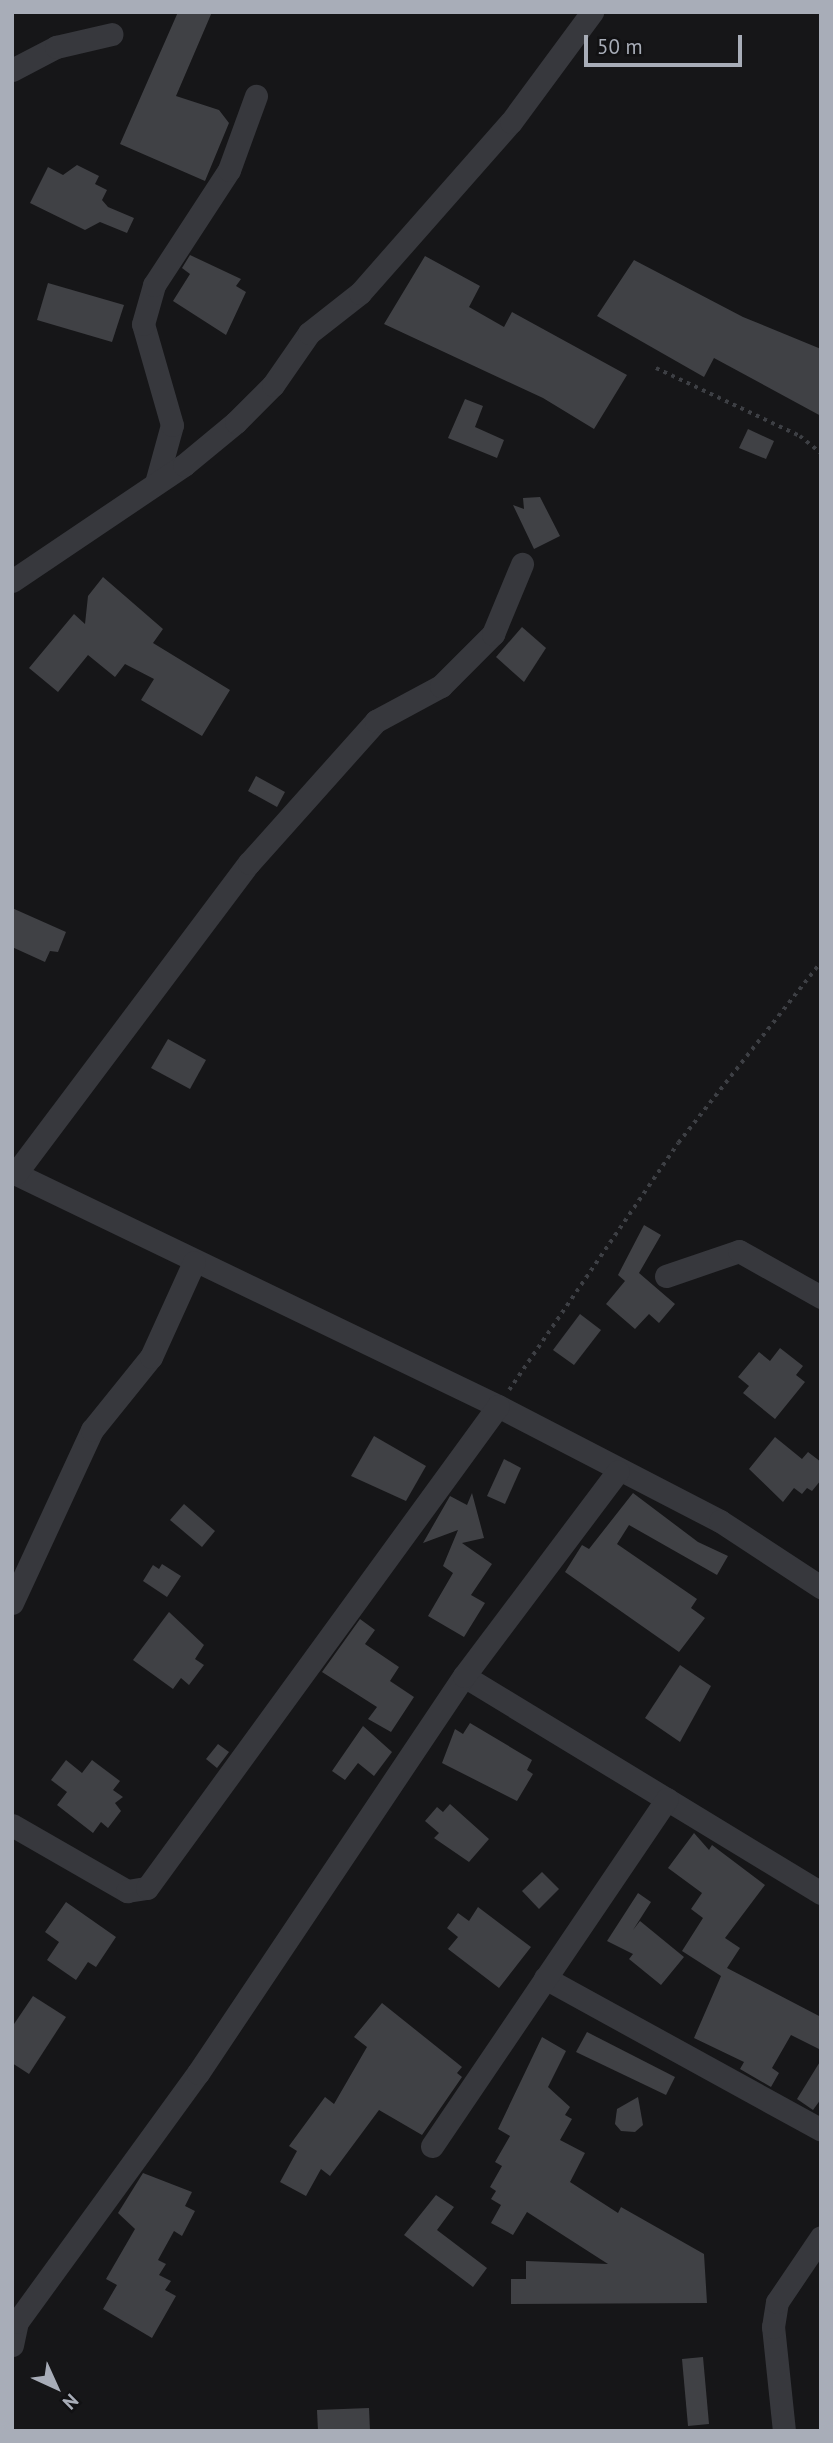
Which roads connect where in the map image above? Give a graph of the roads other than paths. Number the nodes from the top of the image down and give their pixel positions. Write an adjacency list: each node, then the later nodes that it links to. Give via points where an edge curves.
1 (592, 12): 5 (street, via 511,122 360,293 309,333 273,385 236,422)
2 (112, 34): 3 (street, via 56,47)
3 (12, 69)
4 (256, 96): 5 (street, via 229,170 153,285 143,324 172,425)
5 (156, 483): 7 (street)
6 (523, 564): 8 (street, via 492,634 441,686 376,721 249,863)
7 (12, 581)
8 (14, 1172): 9 (street)
9 (194, 1262): 12 (street); 15 (street, via 151,1357 92,1430)
10 (666, 1276): 11 (street, via 739,1251)
11 (821, 1297)
12 (498, 1406): 13 (street); 18 (street, via 146,1888 127,1891)
13 (618, 1471): 14 (street, via 720,1521); 16 (street)
14 (821, 1587)
15 (12, 1603)
16 (464, 1676): 17 (street); 24 (street, via 198,2073 17,2322)
17 (667, 1799): 19 (street); 20 (street)
18 (12, 1825)
19 (821, 1893)
20 (545, 1978): 21 (street); 22 (street)
21 (821, 2130)
22 (432, 2146)
23 (821, 2237): 25 (street, via 777,2302 773,2327)
24 (12, 2345)
25 (784, 2431)

